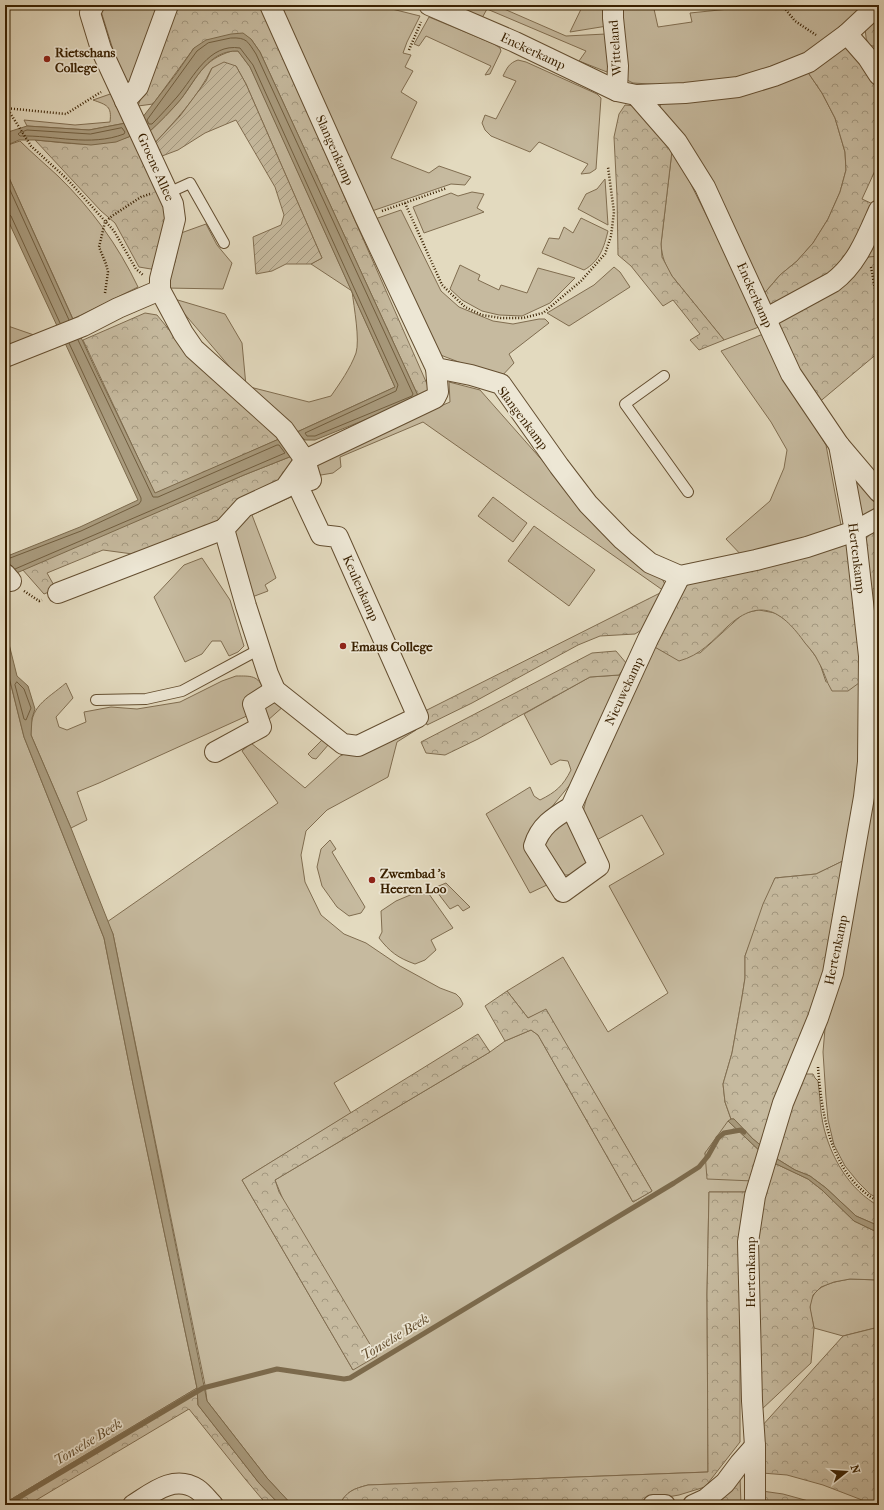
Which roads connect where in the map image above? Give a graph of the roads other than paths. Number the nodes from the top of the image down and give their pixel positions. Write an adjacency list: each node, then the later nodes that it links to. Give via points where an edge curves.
1 (94, 5): 12 (street, Groene Allee, via 90,14 101,49)
2 (168, 5): 12 (street)
3 (270, 5): 19 (street, Slangenkamp)
4 (613, 5): 10 (street, Witteland, via 618,66)
5 (878, 5): 7 (street, Enckerkamp)
6 (426, 11): 10 (street, Enckerkamp, via 515,42)
7 (839, 40): 8 (street); 11 (street, Enckerkamp, via 809,62 738,87)
8 (874, 58): 9 (street)
9 (879, 75)
10 (617, 91): 11 (street, Enckerkamp)
11 (636, 95): 17 (street, Enckerkamp, via 677,142 694,166)
12 (129, 109): 13 (street, Groene Allee)
13 (166, 190): 15 (lane, via 190,183); 16 (street, Groene Allee, via 173,204 175,219 160,279)
14 (879, 210): 17 (street, via 866,241 842,275)
15 (224, 243)
16 (160, 290): 18 (street); 22 (street, Keulenkamp, via 194,349 284,430)
17 (765, 319): 21 (street, Enckerkamp, via 791,374)
18 (5, 357)
19 (436, 368): 22 (street, via 438,392 434,398); 28 (street, Slangenkamp, via 501,384 593,509 622,540 650,563)
20 (664, 376): 23 (lane, via 625,404)
21 (839, 445): 24 (street, Enckerkamp); 27 (street, Hertenkamp)
22 (304, 460): 26 (street, via 285,488 244,507); 31 (street, Keulenkamp, via 312,480 297,484 321,536 338,537 418,717 358,746 343,744)
23 (688, 492)
24 (879, 492)
25 (879, 518): 27 (street)
26 (224, 529): 29 (street); 30 (street)
27 (855, 531): 28 (street, via 807,547); 35 (street, Hertenkamp, via 868,656 868,762 833,973 818,1018 783,1103 755,1196 748,1242)
28 (680, 576): 34 (street, Nieuwekamp)
29 (58, 593)
30 (260, 649): 31 (street); 32 (lane, via 182,691 146,699)
31 (275, 690): 33 (street, via 253,704 261,727)
32 (96, 700)
33 (215, 752)
34 (570, 807)
35 (755, 1446): 40 (street, via 725,1483 706,1499); 41 (street, Hertenkamp)
36 (133, 1505): 37 (street, via 166,1484 182,1484 197,1489)
37 (213, 1505)
38 (653, 1505): 39 (street)
39 (665, 1505)
40 (693, 1505)
41 (755, 1505)

